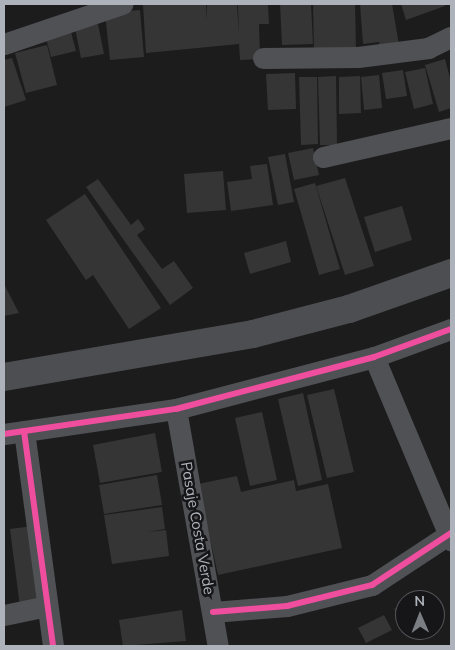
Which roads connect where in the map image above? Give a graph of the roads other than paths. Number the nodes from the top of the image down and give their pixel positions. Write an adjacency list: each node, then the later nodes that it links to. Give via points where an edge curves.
1 (122, 4): 3 (street)
2 (451, 37): 4 (street, via 428,48 358,57)
3 (4, 44)
4 (263, 58)
5 (451, 128): 6 (street)
6 (323, 157)
7 (451, 273): 10 (highway, via 349,309 253,334)
8 (451, 329): 9 (street)
9 (374, 357): 11 (street); 13 (street)
10 (4, 377)
11 (176, 409): 12 (street); 15 (street, Pasaje Costa Verde)
12 (14, 433): 14 (street)
13 (450, 536): 15 (street, via 372,585 287,606)
14 (47, 606): 16 (street); 17 (street)
15 (214, 612): 18 (street, Pasaje Costa Verde)
16 (4, 615)
17 (53, 646)
18 (218, 646)

